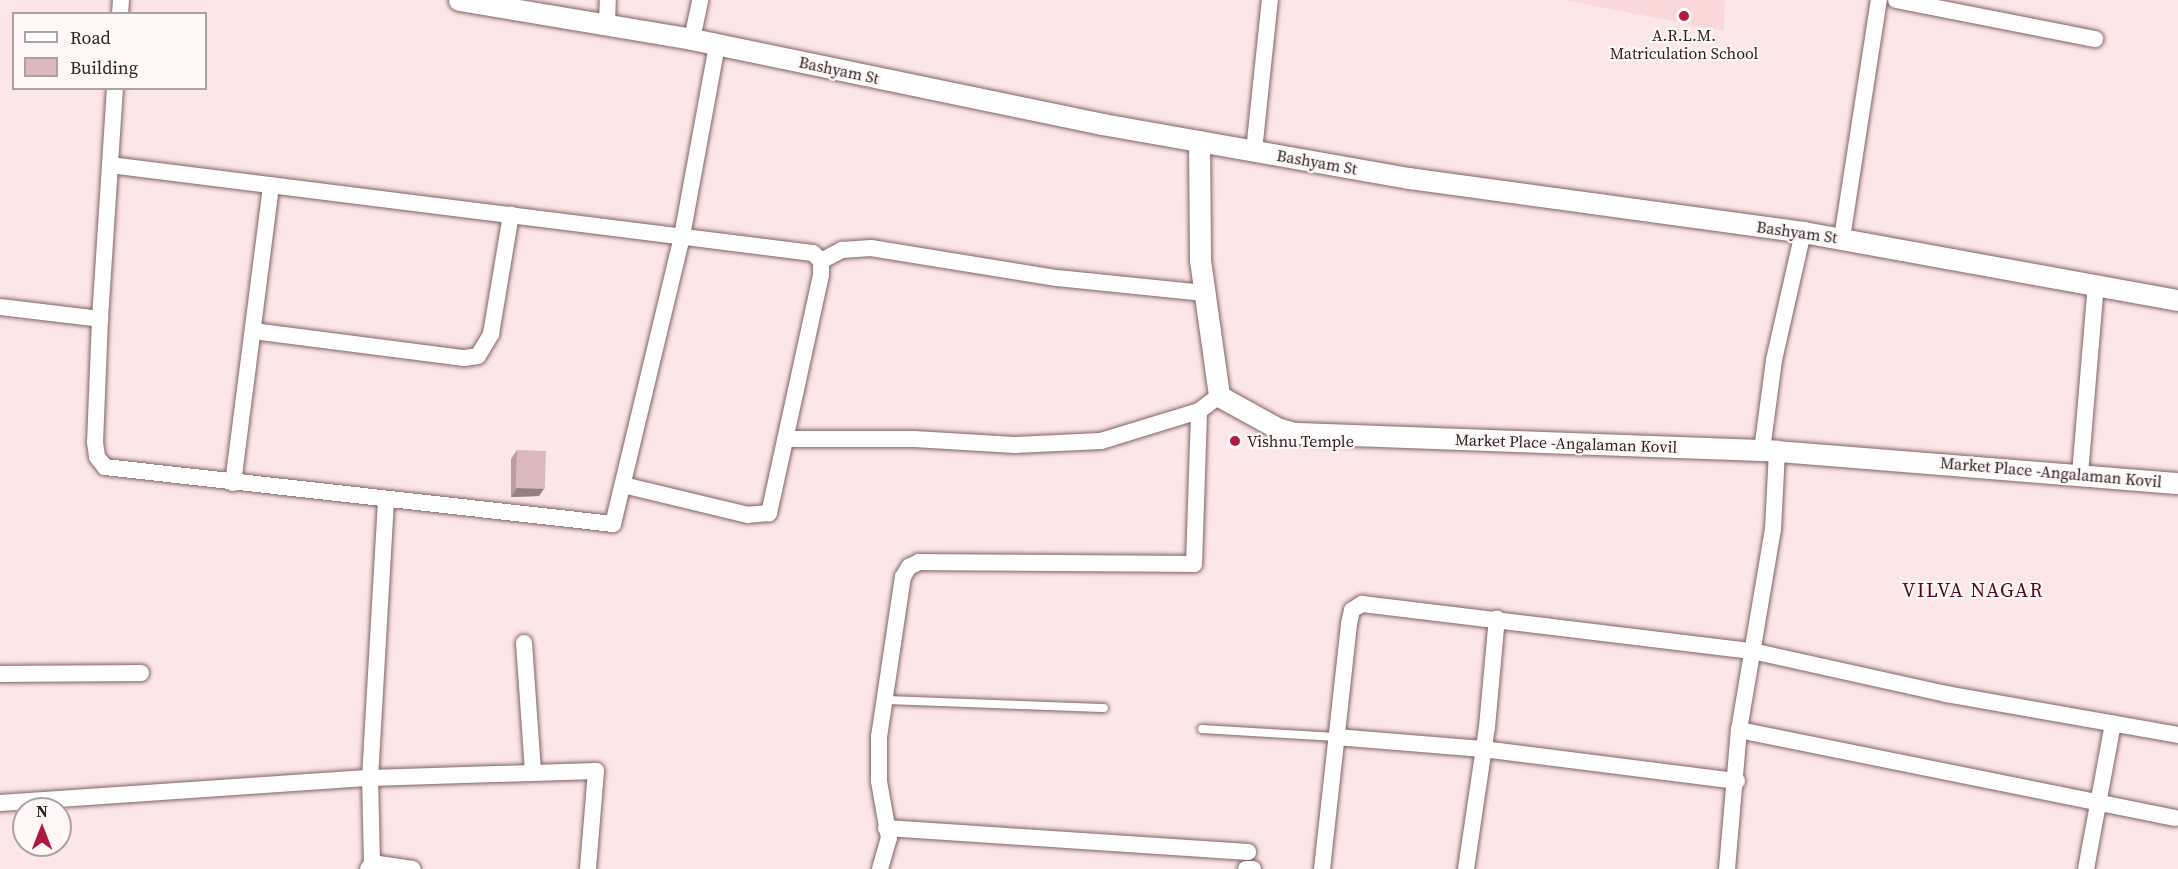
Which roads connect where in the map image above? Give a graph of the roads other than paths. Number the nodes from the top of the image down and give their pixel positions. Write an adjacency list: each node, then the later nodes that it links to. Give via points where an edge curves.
1 (459, 0): 7 (street, Bashyam St)
2 (608, 0): 7 (street)
3 (700, 0): 8 (street)
4 (1270, 0): 13 (street)
5 (1879, 0): 19 (street)
6 (1896, 0): 9 (street)
7 (606, 23): 8 (street, Bashyam St)
8 (692, 39): 10 (street, Bashyam St)
9 (2095, 39)
10 (717, 45): 12 (street, Bashyam St); 18 (street)
11 (115, 90): 14 (street)
12 (1199, 141): 13 (street, Bashyam St); 22 (street)
13 (1254, 150): 17 (street, Bashyam St, via 1409,178)
14 (110, 165): 15 (street); 25 (street)
15 (271, 185): 16 (street); 26 (street)
16 (511, 215): 18 (street); 26 (street, via 491,334 478,356 464,358)
17 (1803, 232): 19 (street, Bashyam St); 30 (street, via 1774,360)
18 (682, 236): 20 (street, via 813,253); 34 (street)
19 (1842, 238): 21 (street, Bashyam St)
20 (821, 261): 22 (street, via 842,250 870,248 1057,278); 29 (street)
21 (2096, 285): 23 (street, Bashyam St); 31 (street)
22 (1204, 293): 27 (street)
23 (2178, 300)
24 (0, 307): 25 (street)
25 (100, 319): 32 (street, via 97,457 105,467)
26 (253, 331): 32 (street)
27 (1219, 396): 28 (street); 30 (street, Market Place -Angalaman Kovil, via 1276,428 1295,433)
28 (1199, 411): 29 (street, via 1101,441 1071,444); 41 (street, via 1194,564 919,562 909,567 903,577)
29 (787, 439): 34 (street, via 773,504 769,513 759,516)
30 (1769, 451): 31 (street, Market Place -Angalaman Kovil); 38 (street, via 1773,530)
31 (2080, 474): 33 (street, Market Place -Angalaman Kovil)
32 (233, 483): 35 (street)
33 (2178, 483)
34 (623, 485): 35 (street, via 614,524)
35 (386, 499): 50 (street)
36 (1497, 618): 38 (street); 47 (street, via 1362,604 1352,610); 48 (street)
37 (524, 643): 49 (street)
38 (1752, 651): 43 (street, via 1946,694); 45 (street)
39 (141, 673): 40 (street)
40 (0, 674)
41 (884, 700): 42 (lane); 55 (street, via 879,781)
42 (1104, 708)
43 (2113, 723): 46 (street); 52 (street)
44 (1202, 729): 47 (lane)
45 (1739, 730): 51 (street); 52 (street)
46 (2178, 735)
47 (1335, 737): 48 (street); 62 (street)
48 (1483, 749): 51 (street); 63 (street)
49 (533, 773): 50 (street); 59 (street, via 596,771)
50 (370, 778): 53 (street); 57 (street)
51 (1737, 781): 64 (street)
52 (2099, 801): 54 (street); 65 (street)
53 (0, 803)
54 (2175, 818)
55 (886, 828): 56 (street); 60 (street, via 889,838)
56 (1247, 860): 61 (street)
57 (370, 866): 58 (street)
58 (412, 869)
59 (588, 869)
60 (880, 869)
61 (1253, 869)
62 (1322, 869)
63 (1466, 869)
64 (1727, 869)
65 (2086, 869)

